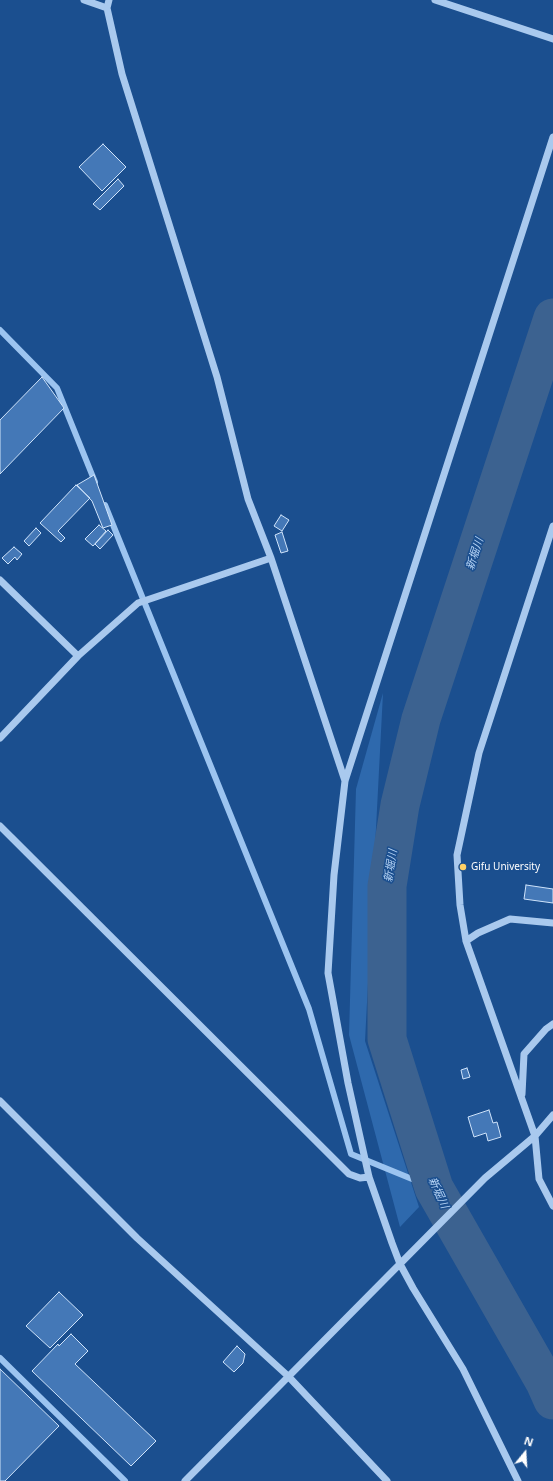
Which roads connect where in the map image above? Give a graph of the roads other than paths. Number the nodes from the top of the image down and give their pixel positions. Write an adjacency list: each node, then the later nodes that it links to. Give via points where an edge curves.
1 (84, 0): 4 (street)
2 (109, 0): 4 (street)
3 (435, 0): 5 (street)
4 (107, 8): 8 (street, via 122,74 217,377 248,500)
5 (553, 39)
6 (553, 137): 12 (street)
7 (553, 526): 15 (street, via 479,753 457,855 460,905)
8 (271, 558): 10 (street, via 138,603); 12 (street)
9 (0, 580): 10 (street)
10 (78, 656): 11 (street)
11 (0, 738)
12 (345, 781): 21 (street, via 334,875 328,973 348,1083)
13 (0, 826): 21 (street, via 348,1174 360,1178)
14 (553, 923): 15 (street, via 510,919)
15 (466, 941): 17 (street)
16 (553, 1024): 17 (street, via 524,1054)
17 (522, 1098): 20 (street)
18 (0, 1101): 24 (street, via 137,1238)
19 (553, 1115): 20 (street)
20 (535, 1136): 22 (street, via 539,1179); 23 (street, via 485,1178)
21 (369, 1177): 23 (street)
22 (553, 1206)
23 (400, 1264): 24 (street); 27 (street, via 463,1369)
24 (288, 1376): 25 (street); 26 (street)
25 (185, 1481)
26 (386, 1481)
27 (518, 1481)

